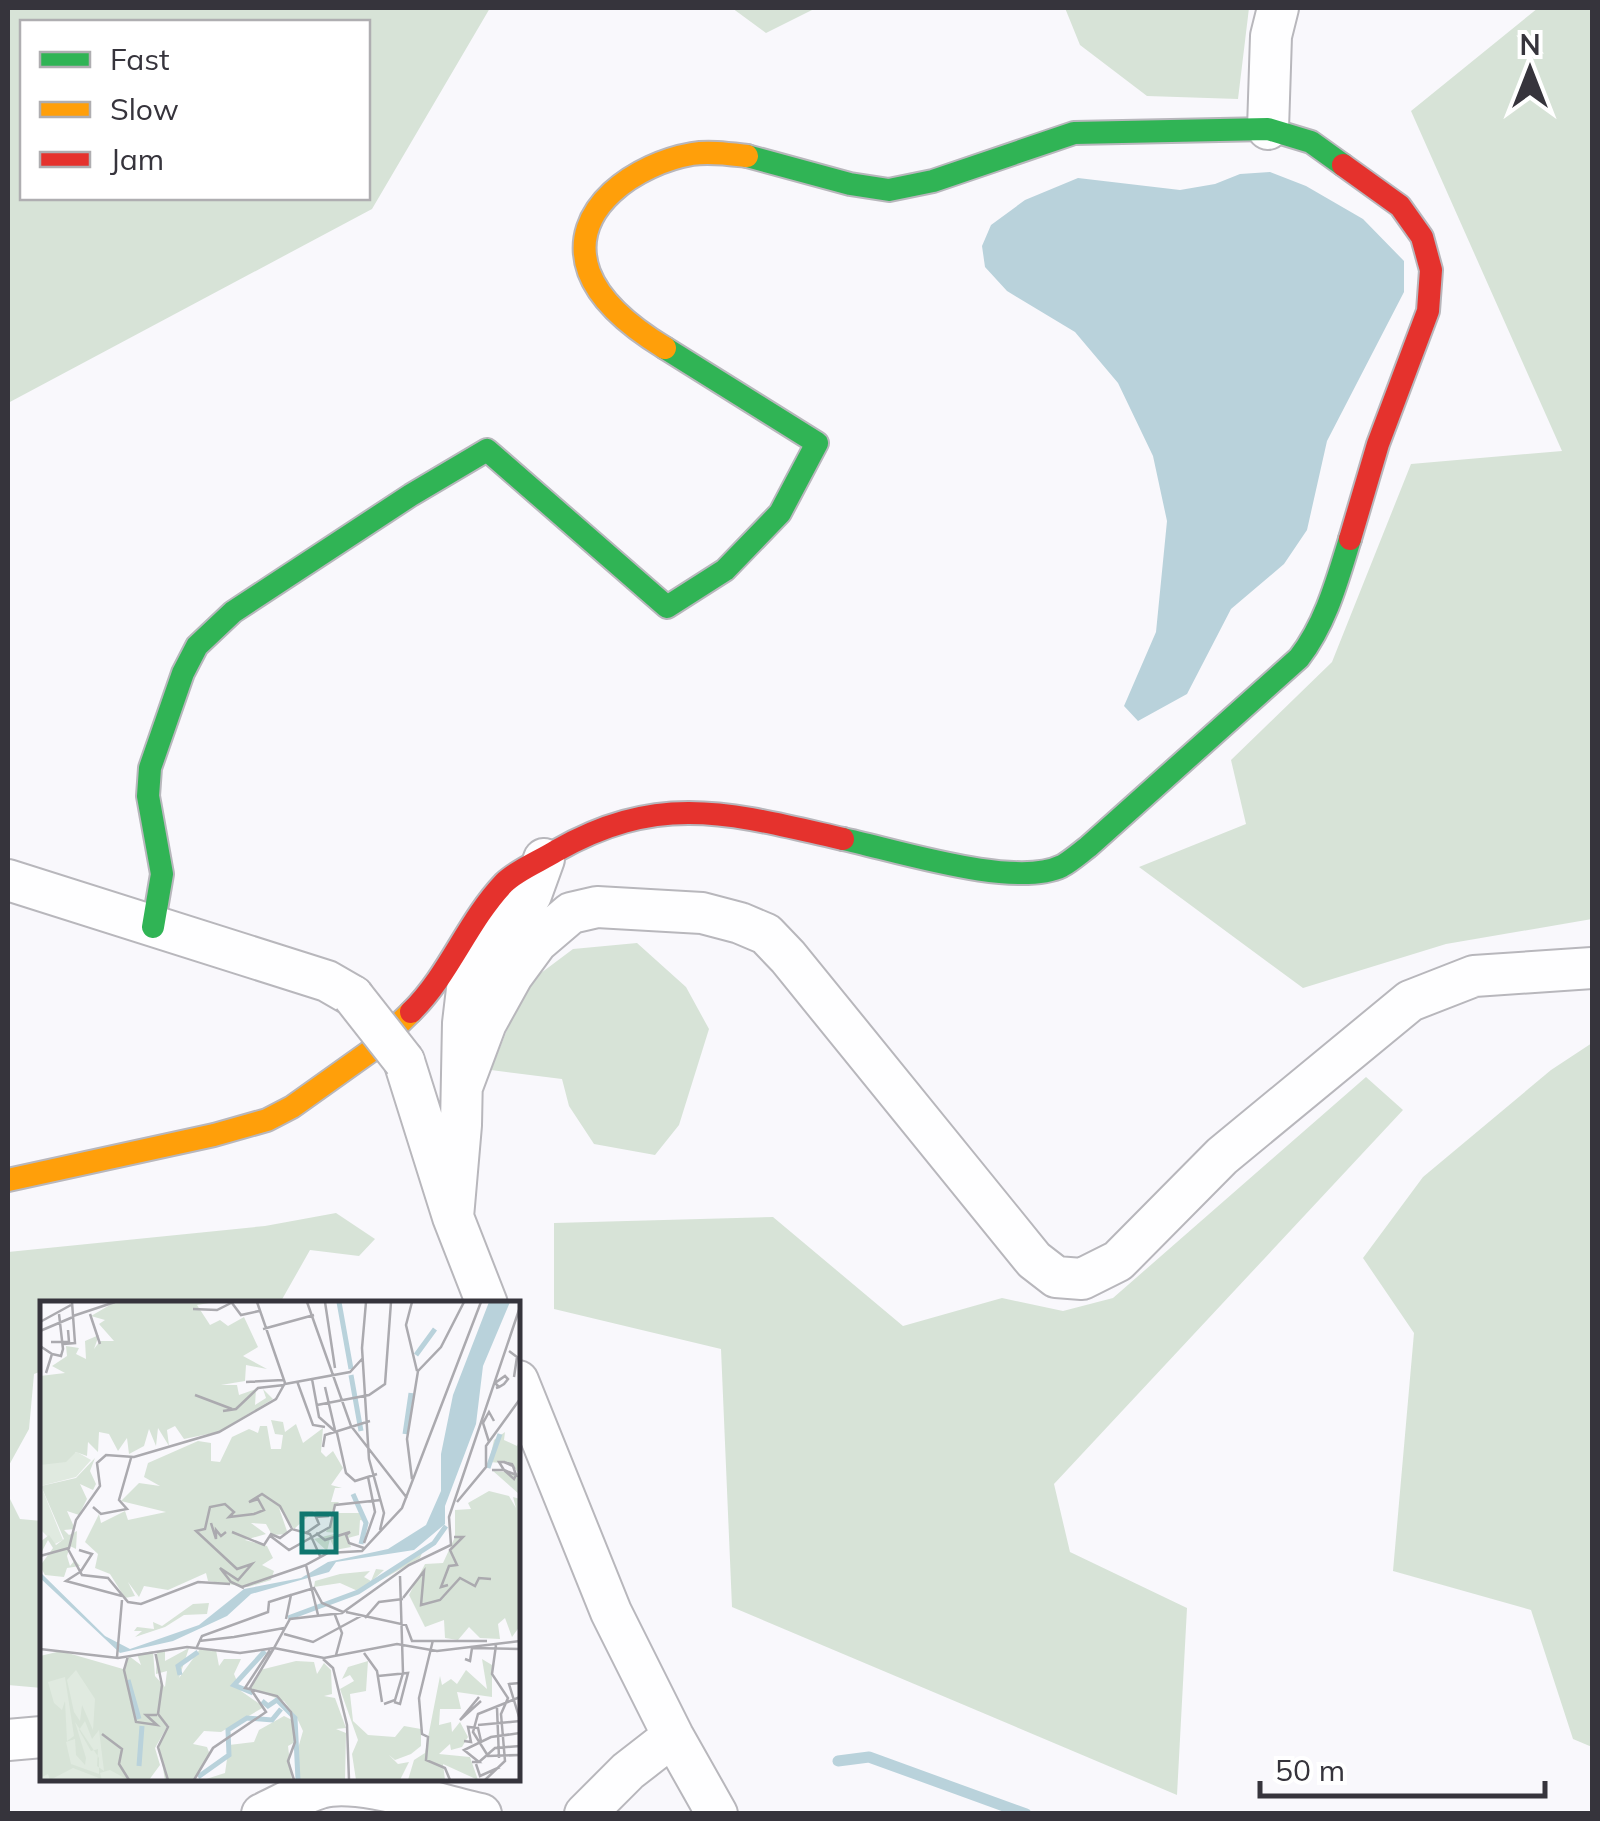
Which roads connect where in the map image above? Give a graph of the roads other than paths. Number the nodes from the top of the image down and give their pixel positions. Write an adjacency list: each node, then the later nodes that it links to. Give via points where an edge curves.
1 (1278, 8): 2 (street)
2 (1268, 129): 3 (street, via 1311,142 1400,206 1422,238 1431,270 1428,311 1378,444 1334,591 1299,658 1060,867 987,870 773,821 698,812 630,818 588,832); 5 (street, via 1074,133 890,190 727,154 695,153 624,179 596,210 585,241 589,272 608,302 644,336 816,443 780,513 725,570 667,607 487,450 232,612 197,646 150,768 148,796 162,874)
3 (544, 858): 7 (street, via 531,895 484,954 467,989); 8 (street, via 508,880 470,925 437,983 372,1050 292,1107 214,1135)
4 (8, 880): 5 (street)
5 (154, 927): 9 (street, bridge, via 327,981 353,996 404,1061)
6 (1592, 968): 7 (street, via 1474,976 1410,1000 1222,1156 1118,1261 1082,1280 1056,1277 1034,1260 788,957 766,934 740,922 702,913 596,907 571,913 512,976)
7 (462, 1087): 9 (street)
8 (8, 1180)
9 (453, 1217): 10 (street)
10 (486, 1301)
11 (520, 1386): 13 (street, via 611,1612)
12 (40, 1736): 14 (street)
13 (672, 1736): 17 (street); 18 (street)
14 (8, 1740)
15 (453, 1800): 16 (street, via 324,1786)
16 (262, 1814)
17 (585, 1814)
18 (717, 1814)

